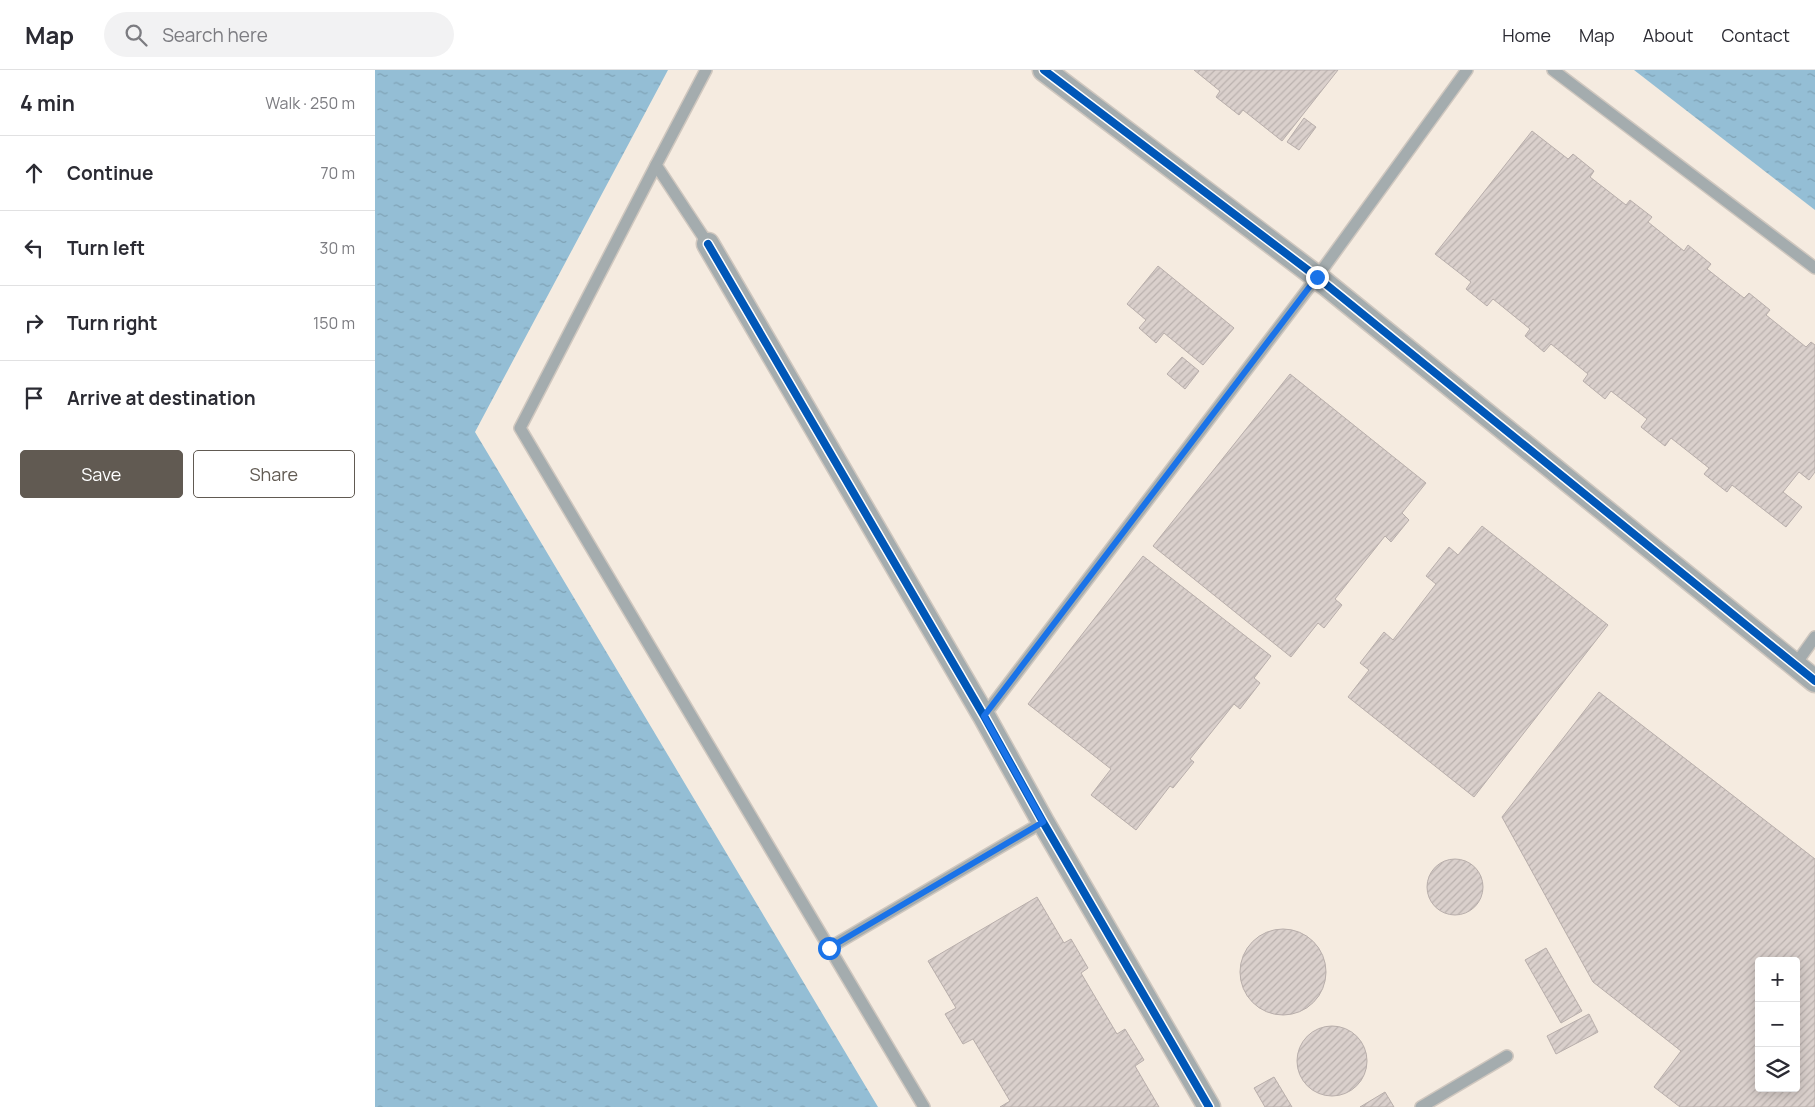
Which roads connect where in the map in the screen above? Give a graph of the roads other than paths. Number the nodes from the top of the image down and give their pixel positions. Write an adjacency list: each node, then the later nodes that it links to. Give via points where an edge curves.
1 (706, 70): 5 (lane)
2 (1044, 70): 8 (street)
3 (1467, 70): 8 (lane)
4 (1553, 70): 7 (lane)
5 (656, 165): 6 (lane); 14 (lane, via 520,428)
6 (708, 244): 12 (street)
7 (1815, 268)
8 (1317, 277): 10 (street); 12 (lane)
9 (1815, 637): 10 (lane)
10 (1795, 665): 11 (street)
11 (1815, 682)
12 (984, 716): 13 (street)
13 (1043, 822): 14 (lane); 17 (street)
14 (829, 948): 16 (lane)
15 (1507, 1056): 18 (lane)
16 (924, 1107)
17 (1209, 1107)
18 (1421, 1107)

